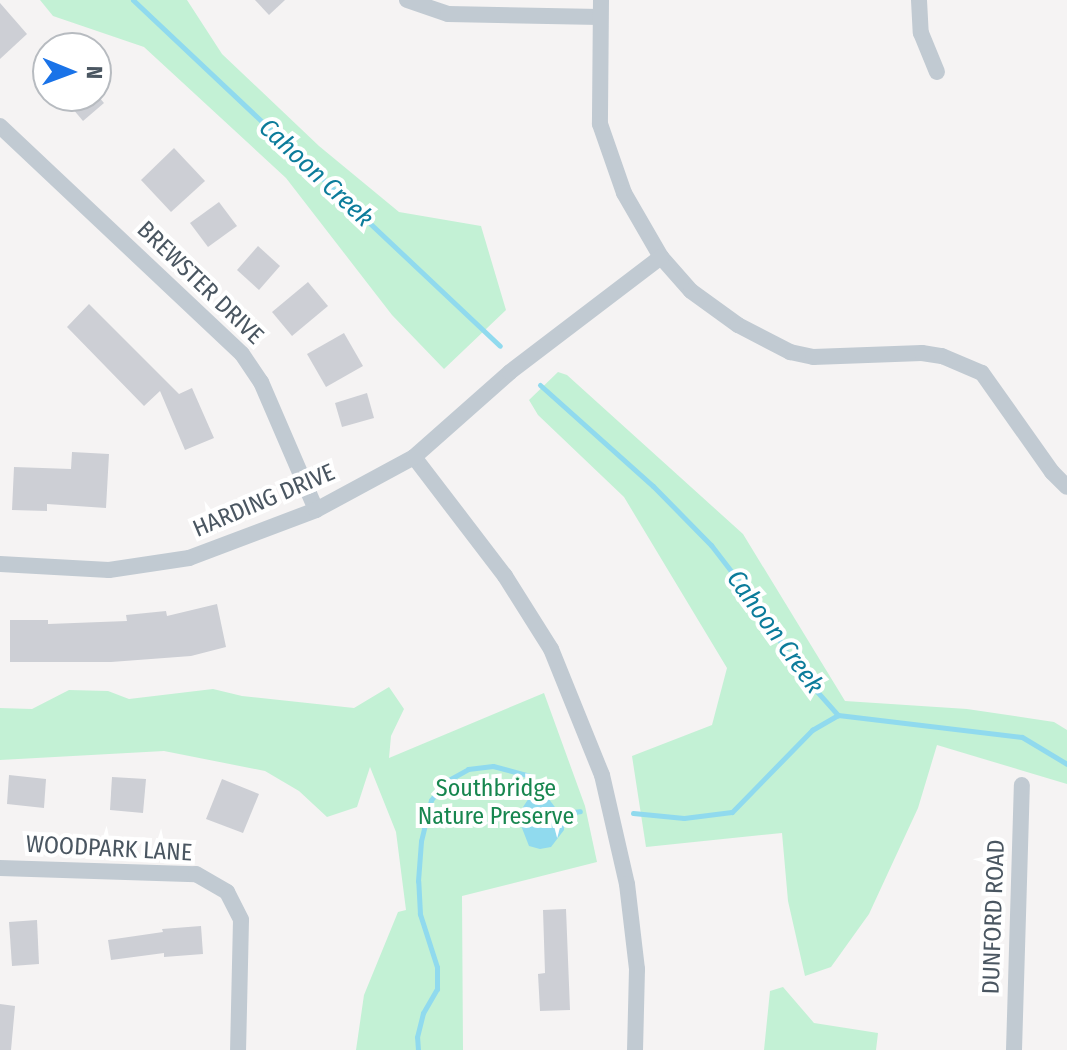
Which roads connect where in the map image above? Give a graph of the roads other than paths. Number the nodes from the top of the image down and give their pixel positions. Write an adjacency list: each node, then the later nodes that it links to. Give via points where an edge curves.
1 (407, 0): 3 (street, via 448,14)
2 (919, 0): 4 (street, via 921,33)
3 (600, 8): 6 (street, via 600,124 624,193)
4 (937, 72)
5 (0, 126): 9 (street, BREWSTER DRIVE, via 242,354 261,382)
6 (661, 257): 7 (street, HARDING DRIVE, via 510,372); 8 (street, via 691,291 738,325 790,352 813,357 922,353 982,373)
7 (414, 457): 9 (street, HARDING DRIVE); 14 (street, via 505,576 551,649 602,775 629,898 637,969)
8 (1067, 487)
9 (316, 510): 10 (street, HARDING DRIVE, via 189,558 109,570)
10 (0, 564)
11 (1022, 785): 15 (street, DUNFORD ROAD)
12 (0, 868): 13 (street, WOODPARK LANE, via 196,874 227,892 241,920)
13 (238, 1050)
14 (635, 1050)
15 (1014, 1050)

